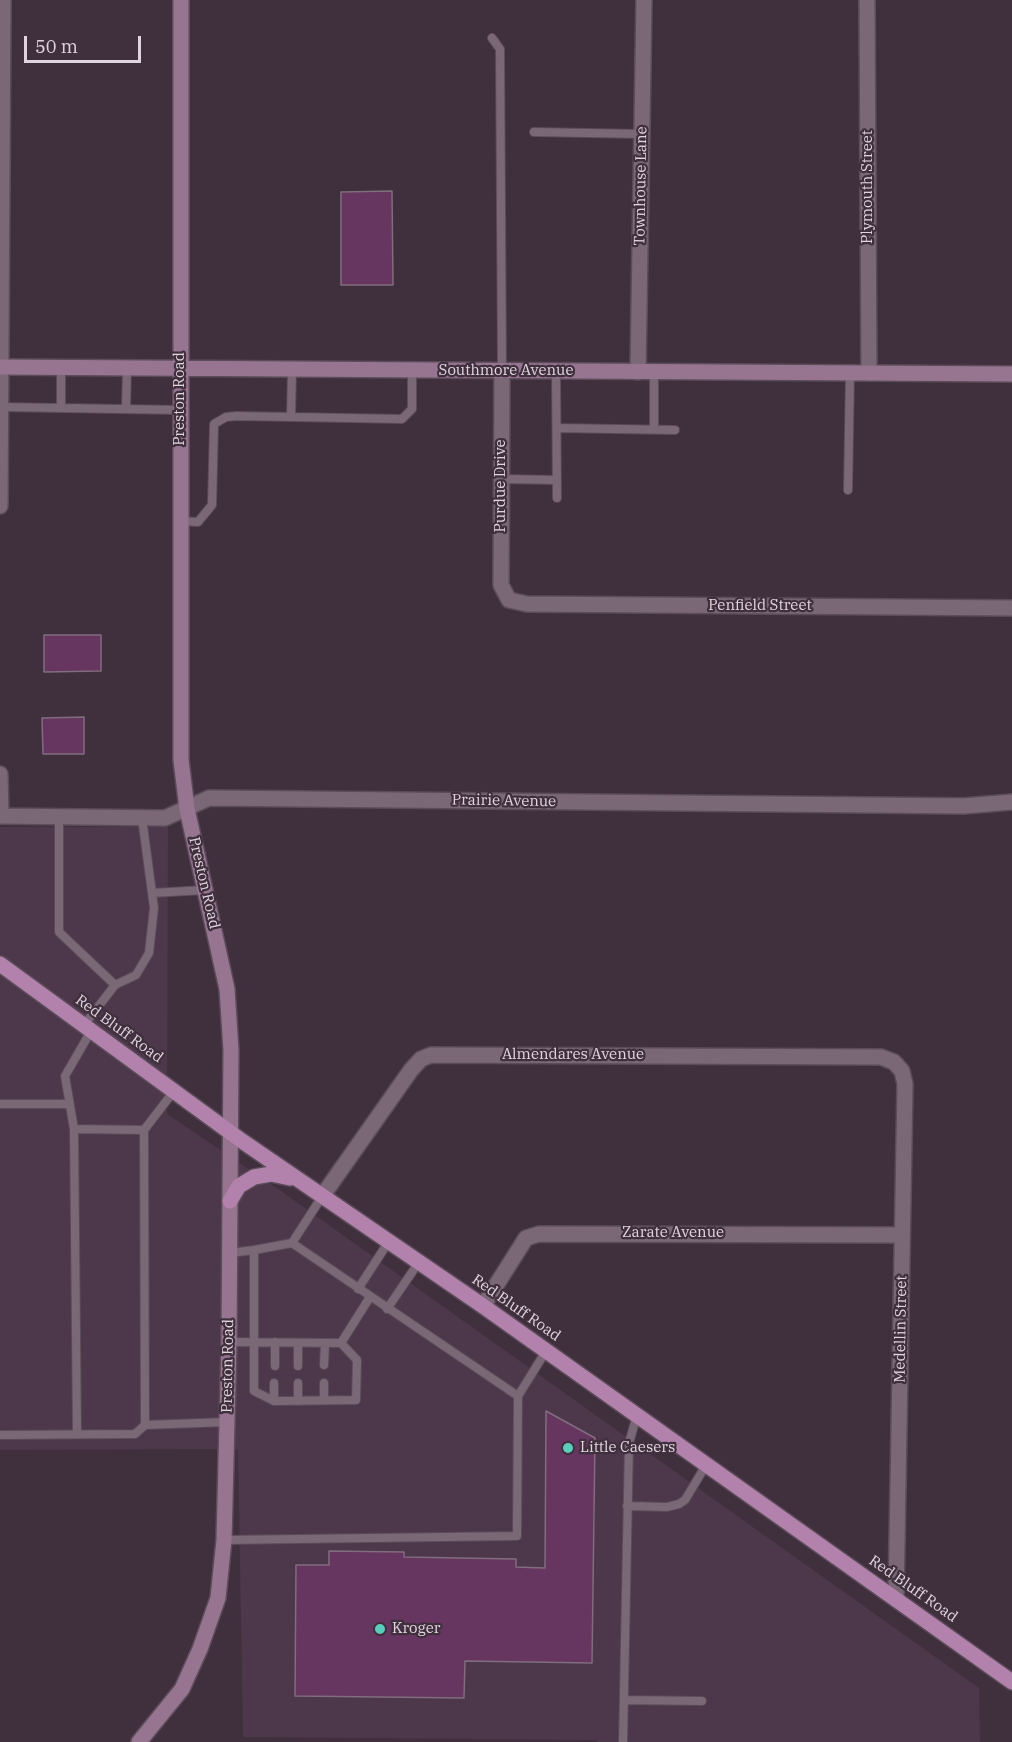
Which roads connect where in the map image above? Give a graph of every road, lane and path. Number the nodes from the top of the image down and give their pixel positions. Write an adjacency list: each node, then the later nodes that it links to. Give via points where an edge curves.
1 (3, 0): 8 (street)
2 (181, 0): 11 (main road, Preston Road)
3 (644, 0): 7 (street, Townhouse Lane)
4 (867, 0): 18 (street, Plymouth Street)
5 (492, 38): 14 (lane, via 500,49)
6 (534, 132): 7 (lane)
7 (642, 134): 16 (street, Townhouse Lane)
8 (1, 367): 9 (main road, Southmore Avenue); 20 (street)
9 (61, 368): 10 (main road, Southmore Avenue); 21 (lane)
10 (127, 368): 11 (main road, Southmore Avenue); 22 (lane)
11 (180, 369): 12 (main road, Southmore Avenue); 23 (main road, Preston Road)
12 (292, 369): 13 (main road, Southmore Avenue); 24 (lane)
13 (412, 370): 14 (main road, Southmore Avenue); 24 (lane, via 412,409 402,419)
14 (502, 371): 15 (main road, Southmore Avenue); 28 (street, Purdue Drive)
15 (556, 371): 16 (main road, Southmore Avenue); 25 (lane)
16 (646, 372): 17 (main road, Southmore Avenue); 26 (lane)
17 (850, 373): 18 (main road, Southmore Avenue); 30 (lane)
18 (869, 374): 19 (main road, Southmore Avenue)
19 (1012, 374)
20 (1, 407): 21 (lane); 32 (street)
21 (61, 408): 22 (lane)
22 (126, 409): 23 (lane)
23 (180, 410): 33 (main road, Preston Road)
24 (291, 417): 33 (lane, via 237,416 214,424 212,505 198,522)
25 (556, 428): 26 (lane); 29 (lane)
26 (654, 429): 27 (lane)
27 (675, 430)
28 (502, 479): 29 (lane); 34 (street, Purdue Drive, via 501,585)
29 (557, 480): 31 (lane)
30 (848, 490)
31 (557, 498)
32 (0, 506)
33 (180, 521): 38 (main road, Preston Road, via 181,760)
34 (508, 600): 35 (street, Penfield Street, via 527,604)
35 (1012, 608)
36 (0, 774): 39 (street)
37 (1012, 802): 38 (street, Prairie Avenue, via 964,806 209,798)
38 (187, 809): 41 (street, Prairie Avenue, via 165,818); 42 (main road, Preston Road)
39 (0, 816): 40 (street, Prairie Avenue)
40 (59, 816): 41 (street, Prairie Avenue); 45 (lane, via 59,932)
41 (142, 818): 43 (lane)
42 (205, 890): 43 (lane); 53 (main road, Preston Road, via 227,989 231,1050)
43 (152, 893): 45 (lane, via 149,953 136,975)
44 (2, 970): 46 (main road, Red Bluff Road)
45 (115, 985): 46 (lane)
46 (88, 1028): 48 (main road, Red Bluff Road); 50 (lane, via 65,1076)
47 (894, 1062): 55 (street, Almendares Avenue, via 881,1057 431,1055 411,1070); 57 (street, Medellin Street, via 906,1084)
48 (174, 1091): 52 (lane); 53 (main road, Red Bluff Road)
49 (0, 1104): 50 (lane)
50 (69, 1104): 51 (lane)
51 (74, 1129): 52 (lane); 87 (lane)
52 (144, 1130): 86 (lane)
53 (229, 1131): 54 (main road, Red Bluff Road); 56 (main road, Preston Road)
54 (300, 1180): 55 (main road, Red Bluff Road); 56 (main road, via 271,1174 254,1178 239,1186)
55 (323, 1195): 58 (main road, Red Bluff Road); 59 (lane)
56 (230, 1201): 61 (main road, Preston Road)
57 (902, 1234): 65 (street, Zarate Avenue, via 539,1234 526,1238); 92 (street, Medellin Street)
58 (389, 1241): 62 (main road, Red Bluff Road); 63 (lane)
59 (292, 1243): 60 (lane); 63 (lane)
60 (254, 1250): 61 (lane); 68 (lane)
61 (230, 1253): 67 (main road, Preston Road)
62 (419, 1262): 65 (main road, Red Bluff Road); 66 (lane)
63 (358, 1289): 64 (lane)
64 (370, 1298): 66 (lane); 72 (lane)
65 (483, 1306): 73 (main road, Red Bluff Road)
66 (387, 1309): 80 (lane)
67 (229, 1342): 68 (lane); 85 (main road, Preston Road)
68 (254, 1342): 69 (lane); 82 (lane, via 254,1391)
69 (275, 1342): 70 (lane); 75 (lane)
70 (298, 1342): 71 (lane); 76 (lane)
71 (325, 1343): 72 (lane); 74 (lane)
72 (341, 1343): 81 (lane, via 357,1360 356,1400)
73 (546, 1351): 80 (lane); 84 (main road, Red Bluff Road)
74 (324, 1365)
75 (274, 1366)
76 (298, 1366)
77 (274, 1383): 82 (lane)
78 (298, 1383): 83 (lane)
79 (324, 1383): 81 (lane)
80 (518, 1396): 91 (lane, via 517,1536)
81 (324, 1400): 83 (lane)
82 (274, 1401): 83 (lane)
83 (298, 1401)
84 (637, 1415): 89 (main road, Red Bluff Road); 90 (lane, via 629,1443)
85 (227, 1422): 86 (lane); 91 (main road, Preston Road)
86 (145, 1425): 87 (lane, via 135,1434)
87 (77, 1434): 88 (lane)
88 (0, 1435)
89 (706, 1465): 90 (lane, via 679,1504); 92 (main road, Red Bluff Road)
90 (627, 1506): 94 (lane)
91 (224, 1540): 96 (main road, Preston Road, via 218,1598 200,1649 182,1689)
92 (897, 1599): 93 (main road, Red Bluff Road)
93 (1012, 1682)
94 (624, 1700): 95 (lane); 97 (lane)
95 (702, 1701)
96 (139, 1742)
97 (623, 1742)

